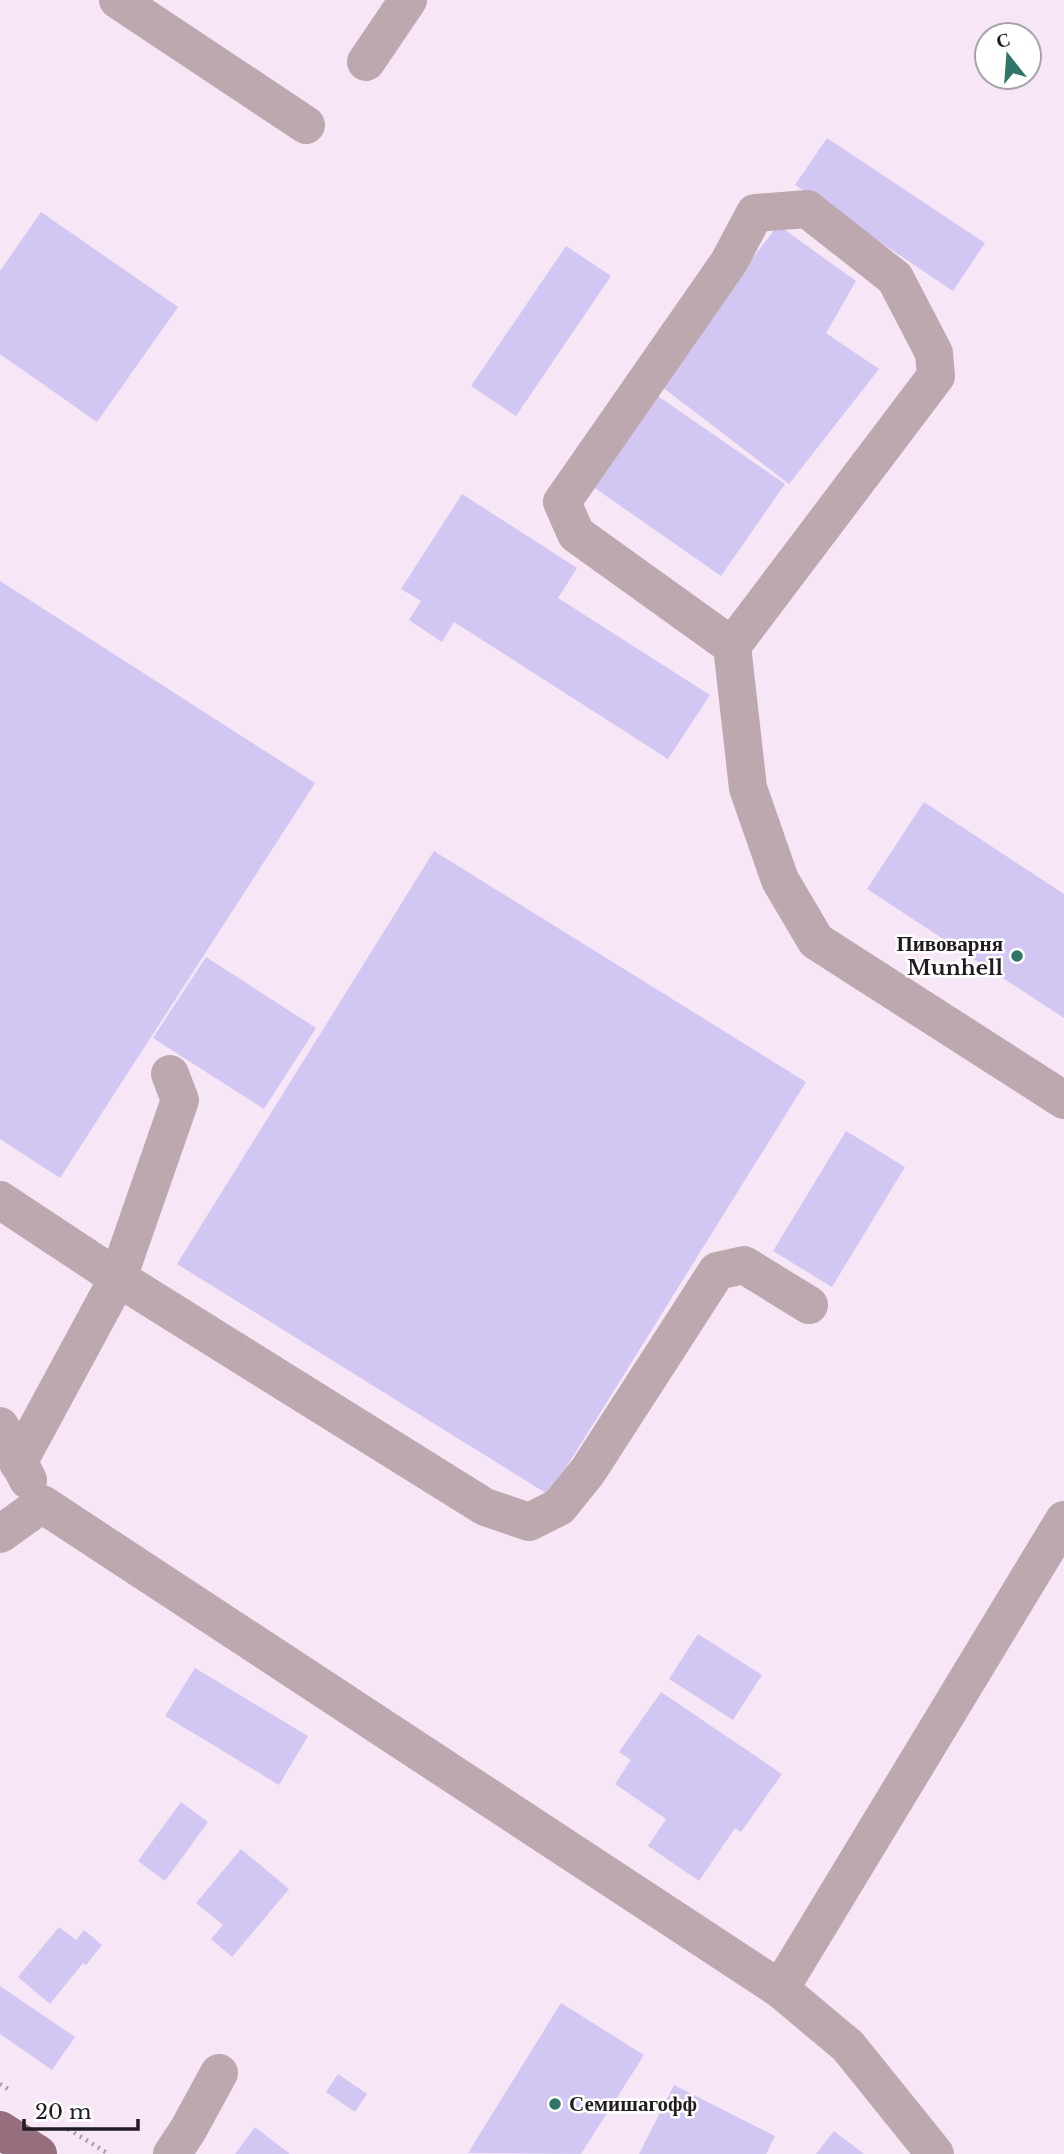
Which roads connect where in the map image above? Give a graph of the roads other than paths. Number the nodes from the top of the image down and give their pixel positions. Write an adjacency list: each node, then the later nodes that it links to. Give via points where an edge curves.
1 (118, 0): 4 (street)
2 (408, 0): 3 (street)
3 (366, 62)
4 (306, 125)
5 (732, 646): 5 (street, via 576,534 562,502 729,262 755,213 807,209 895,278 934,353 936,376); 7 (street, via 748,788 780,880 816,941)
6 (170, 1074): 9 (street, via 180,1100)
7 (1064, 1100)
8 (0, 1200): 9 (street)
9 (118, 1278): 10 (street, via 485,1507 529,1522 559,1507 588,1471 717,1271 744,1265); 12 (street)
10 (809, 1305)
11 (0, 1426): 12 (street)
12 (18, 1463): 13 (street)
13 (42, 1504): 15 (street); 16 (street)
14 (1064, 1520): 16 (street)
15 (0, 1534)
16 (780, 1989): 21 (street, via 848,2046)
17 (219, 2073): 20 (street)
18 (0, 2130): 19 (main road)
19 (38, 2154)
20 (172, 2154)
21 (935, 2154)

